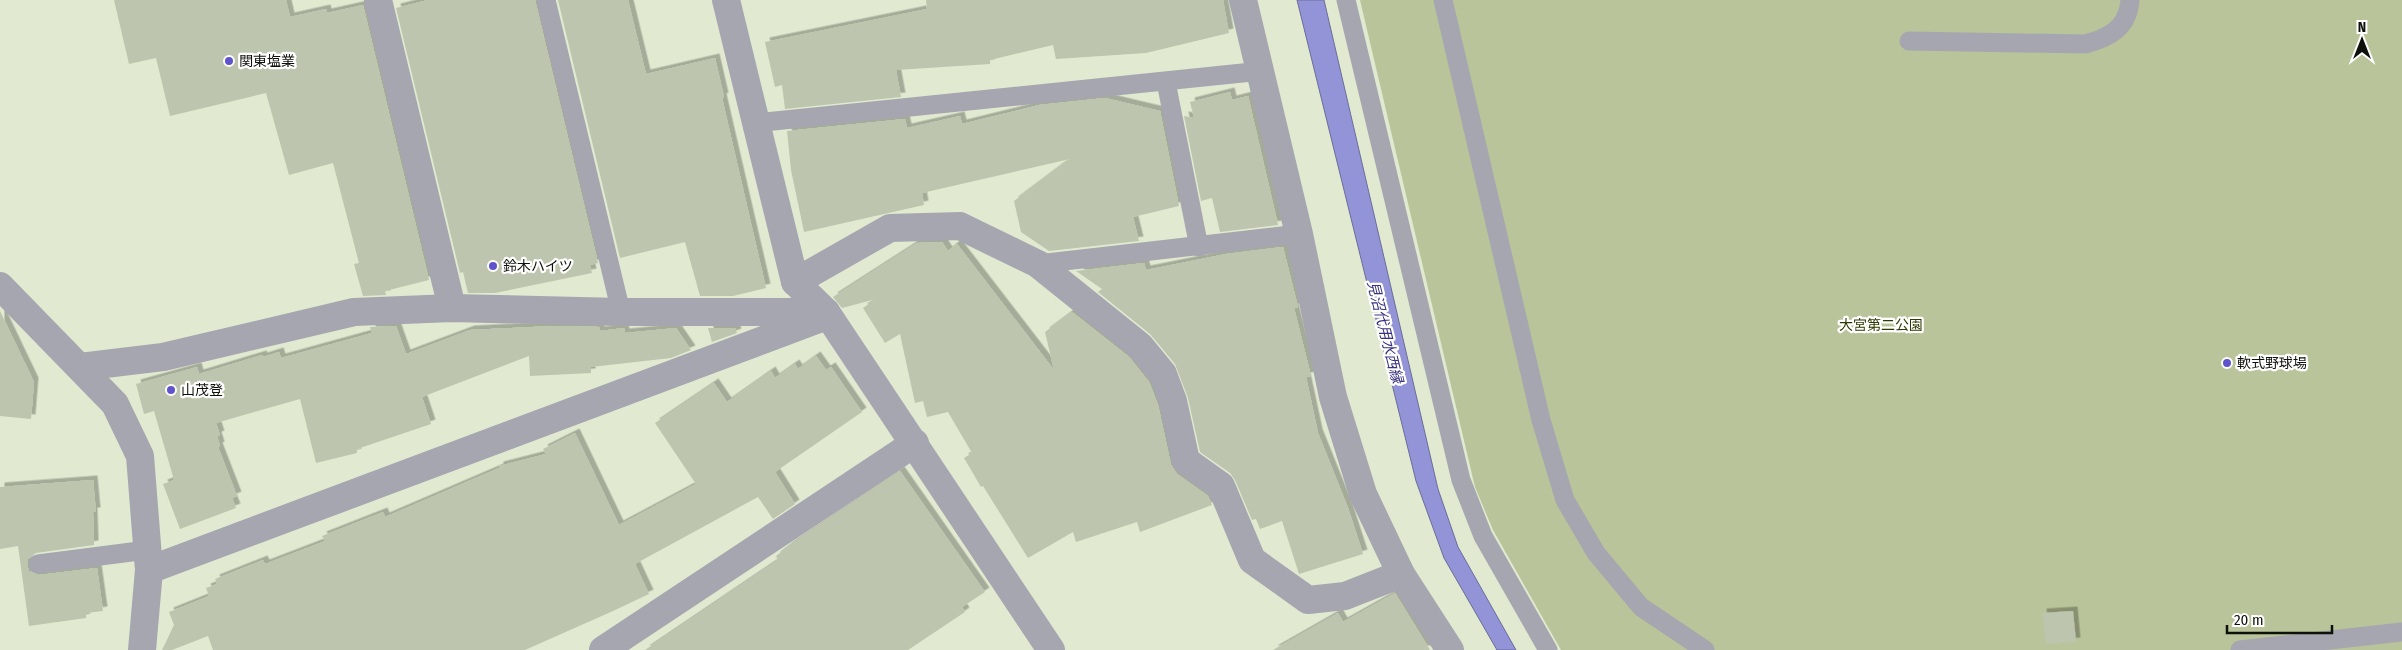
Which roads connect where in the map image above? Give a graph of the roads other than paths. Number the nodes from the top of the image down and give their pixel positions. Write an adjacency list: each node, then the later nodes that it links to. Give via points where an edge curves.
1 (378, 0): 17 (street)
2 (546, 0): 18 (lane)
3 (726, 0): 11 (street)
4 (1243, 0): 9 (street)
5 (1346, 0): 30 (lane, via 1461,480 1483,536)
6 (1443, 0): 31 (lane, via 1539,410 1565,500 1596,552 1641,607)
7 (2130, 0): 8 (lane, via 2124,23 2105,39 2085,44)
8 (1909, 41)
9 (1262, 71): 10 (lane); 12 (street)
10 (1166, 82): 11 (lane); 13 (lane)
11 (754, 123): 15 (street)
12 (1299, 234): 13 (lane); 24 (street, via 1333,396 1363,494)
13 (1199, 247): 14 (lane)
14 (1038, 264): 15 (street, via 960,226 890,228); 24 (street, via 1140,346 1163,374 1173,401 1186,461 1221,486 1252,560 1308,600 1345,596)
15 (795, 282): 19 (street)
16 (0, 286): 20 (street)
17 (452, 308): 18 (street); 20 (street, via 354,312 163,357)
18 (621, 312): 19 (street)
19 (827, 314): 21 (street); 22 (street)
20 (80, 367): 22 (street, via 114,404 140,456)
21 (915, 443): 26 (street); 28 (street)
22 (148, 560): 23 (lane); 27 (street)
23 (38, 564)
24 (1401, 574): 29 (street)
25 (2402, 632): 32 (lane)
26 (1042, 647)
27 (142, 650)
28 (603, 650)
29 (1450, 650)
30 (1548, 650)
31 (1705, 650)
32 (2240, 650)

